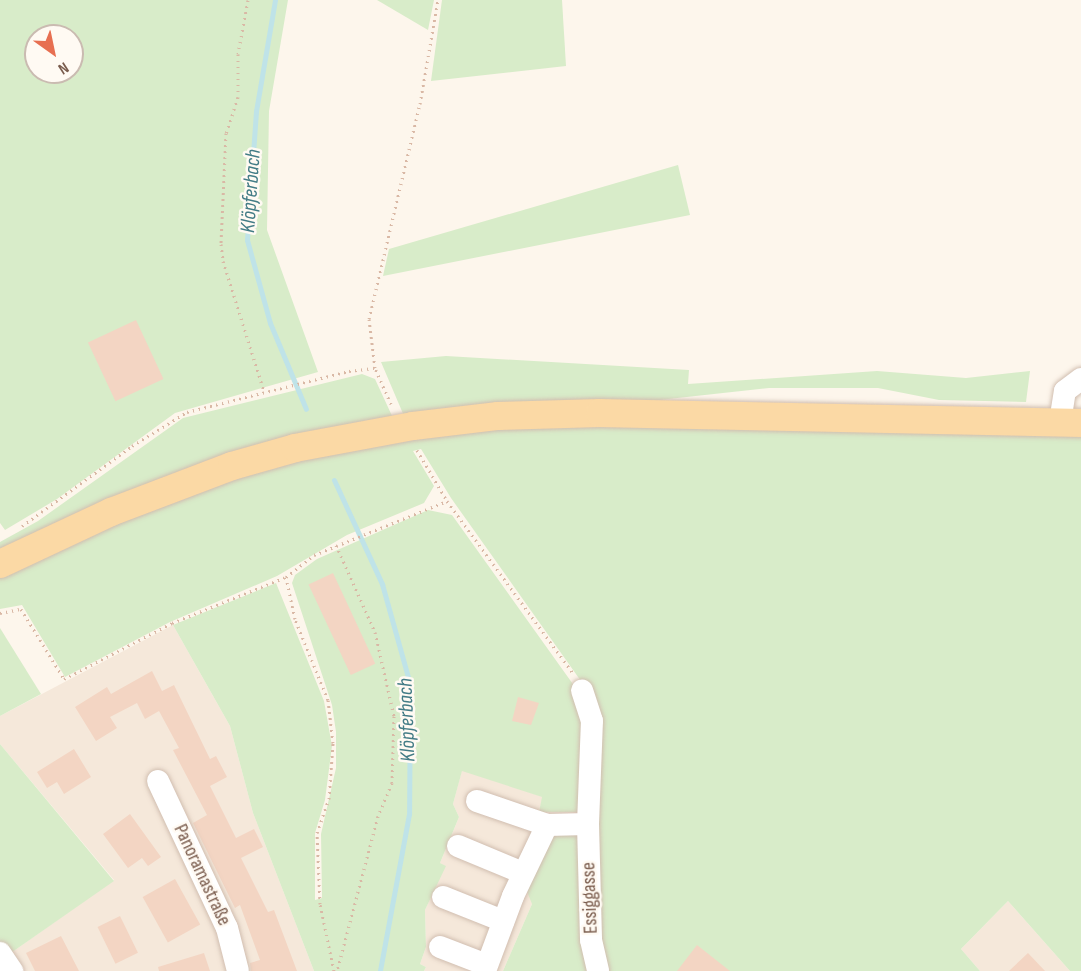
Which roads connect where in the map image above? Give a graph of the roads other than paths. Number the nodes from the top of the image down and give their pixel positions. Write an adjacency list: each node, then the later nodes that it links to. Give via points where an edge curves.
1 (1081, 379): 2 (street, via 1065,391)
2 (1071, 422): 3 (main road, via 589,413 498,416 414,426 295,448 232,466 111,512)
3 (0, 564)
4 (582, 691): 7 (street, Essiggasse, via 592,721)
5 (158, 781): 17 (street, Panoramastraße, via 227,928)
6 (477, 801): 8 (street)
7 (588, 824): 8 (street); 18 (street, Essiggasse, via 591,930)
8 (547, 825): 10 (street)
9 (458, 846): 10 (street)
10 (523, 873): 12 (street)
11 (443, 897): 12 (street)
12 (503, 921): 15 (street)
13 (440, 947): 15 (street)
14 (0, 953): 16 (street)
15 (486, 968)
16 (12, 971)
17 (238, 971)
18 (598, 971)

